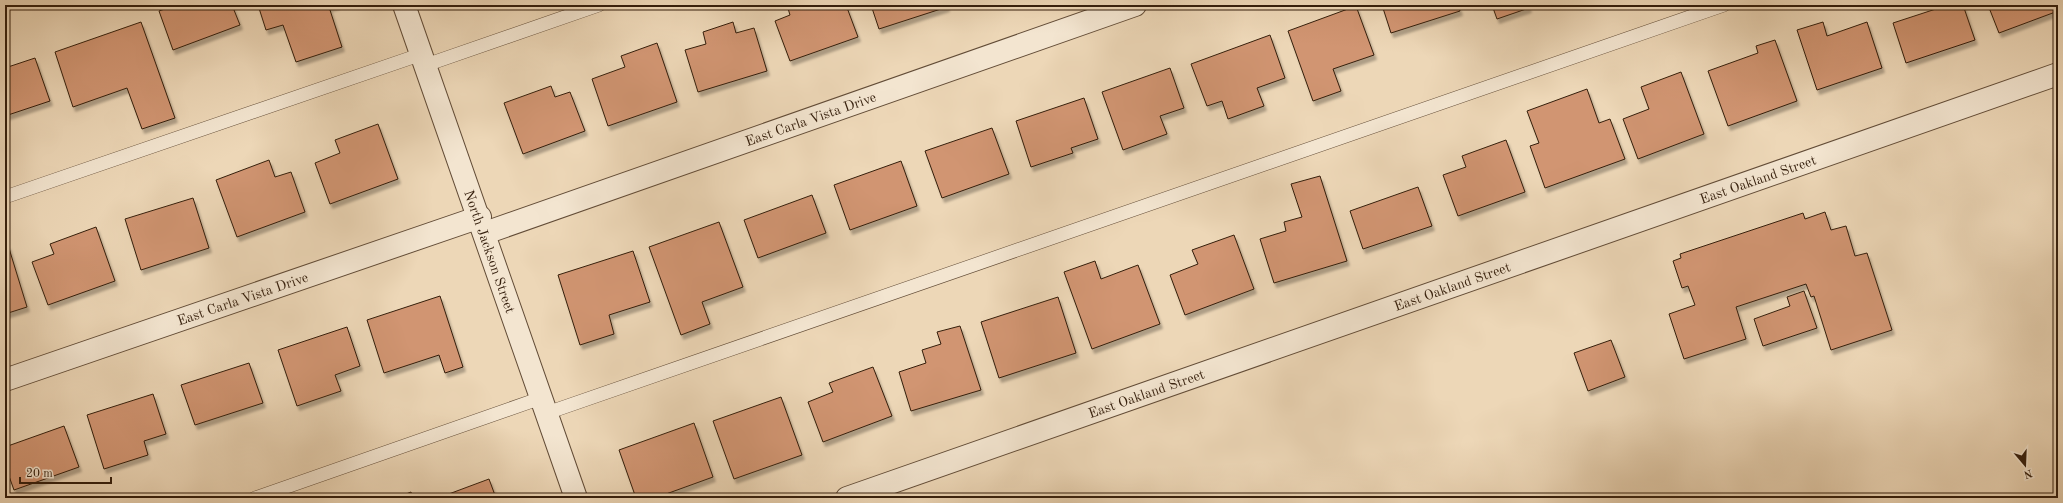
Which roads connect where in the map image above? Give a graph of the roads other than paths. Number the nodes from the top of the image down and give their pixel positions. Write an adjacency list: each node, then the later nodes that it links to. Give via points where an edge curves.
1 (404, 5): 5 (street, North Jackson Street)
2 (599, 5): 5 (lane)
3 (1135, 5): 8 (street, East Carla Vista Drive)
4 (1724, 5): 10 (lane)
5 (424, 60): 7 (lane); 8 (street, North Jackson Street)
6 (2058, 74): 13 (street, East Oakland Street)
7 (5, 197)
8 (482, 225): 9 (street, East Carla Vista Drive); 10 (street, North Jackson Street)
9 (5, 380)
10 (544, 405): 11 (lane); 12 (street, North Jackson Street)
11 (255, 498)
12 (576, 498)
13 (847, 498)

